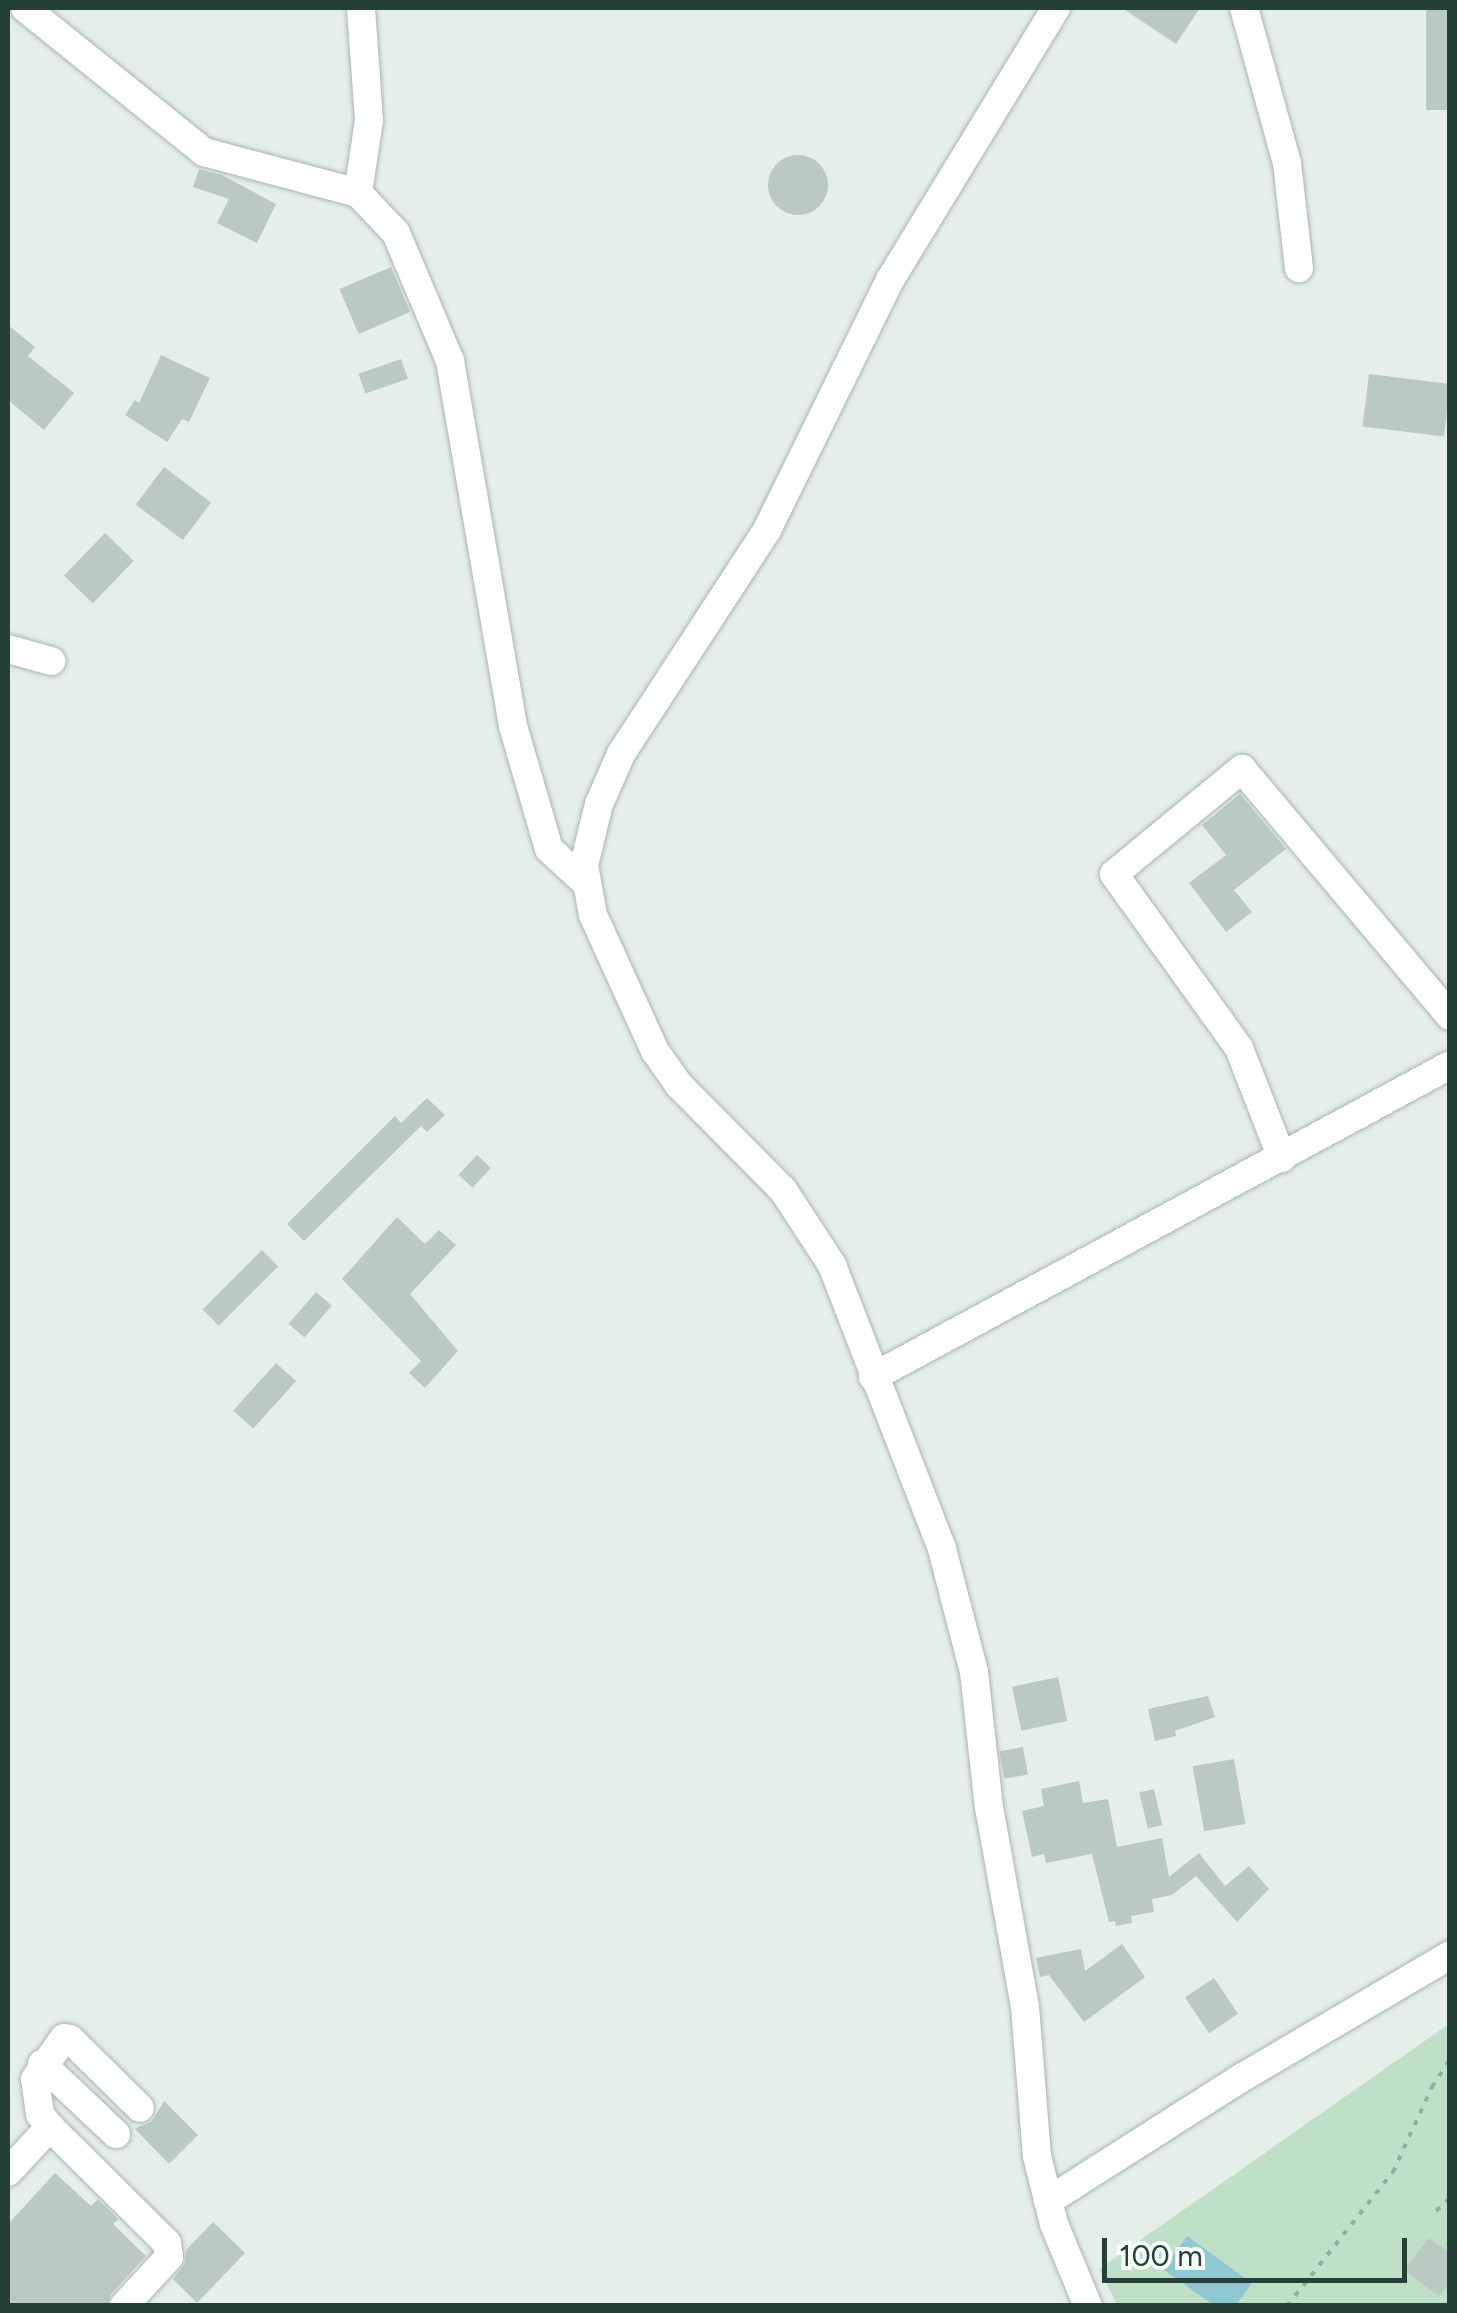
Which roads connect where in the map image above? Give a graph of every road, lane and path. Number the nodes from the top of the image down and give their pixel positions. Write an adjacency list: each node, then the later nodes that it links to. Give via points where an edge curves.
1 (25, 8): 5 (street, via 204,152)
2 (360, 8): 5 (street, via 369,120)
3 (1056, 8): 9 (street, via 890,280 767,530 622,754 590,831)
4 (1244, 8): 6 (street, via 1287,163)
5 (358, 193): 9 (street, via 396,233 450,361 513,726 549,849)
6 (1299, 268)
7 (8, 650): 8 (street)
8 (52, 661)
9 (586, 882): 13 (street, via 594,915 655,1051 802,1214 832,1265)
10 (1450, 1016): 12 (street, via 1242,768 1114,874 1240,1048)
11 (1450, 1066): 12 (street)
12 (1282, 1158): 13 (street)
13 (873, 1377): 22 (street, via 942,1549 968,1640 1024,2007 1036,2156)
14 (1450, 1955): 22 (street)
15 (1450, 2060): 26 (path, via 1394,2172)
16 (42, 2064): 17 (street, via 70,2039); 18 (street, via 33,2090); 19 (street)
17 (140, 2108)
18 (50, 2128): 20 (street); 24 (street, via 167,2243 169,2257)
19 (116, 2134)
20 (8, 2172)
21 (1450, 2198): 23 (path)
22 (1048, 2201): 25 (street)
23 (1436, 2211)
24 (124, 2306)
25 (1088, 2306)
26 (1287, 2306)

